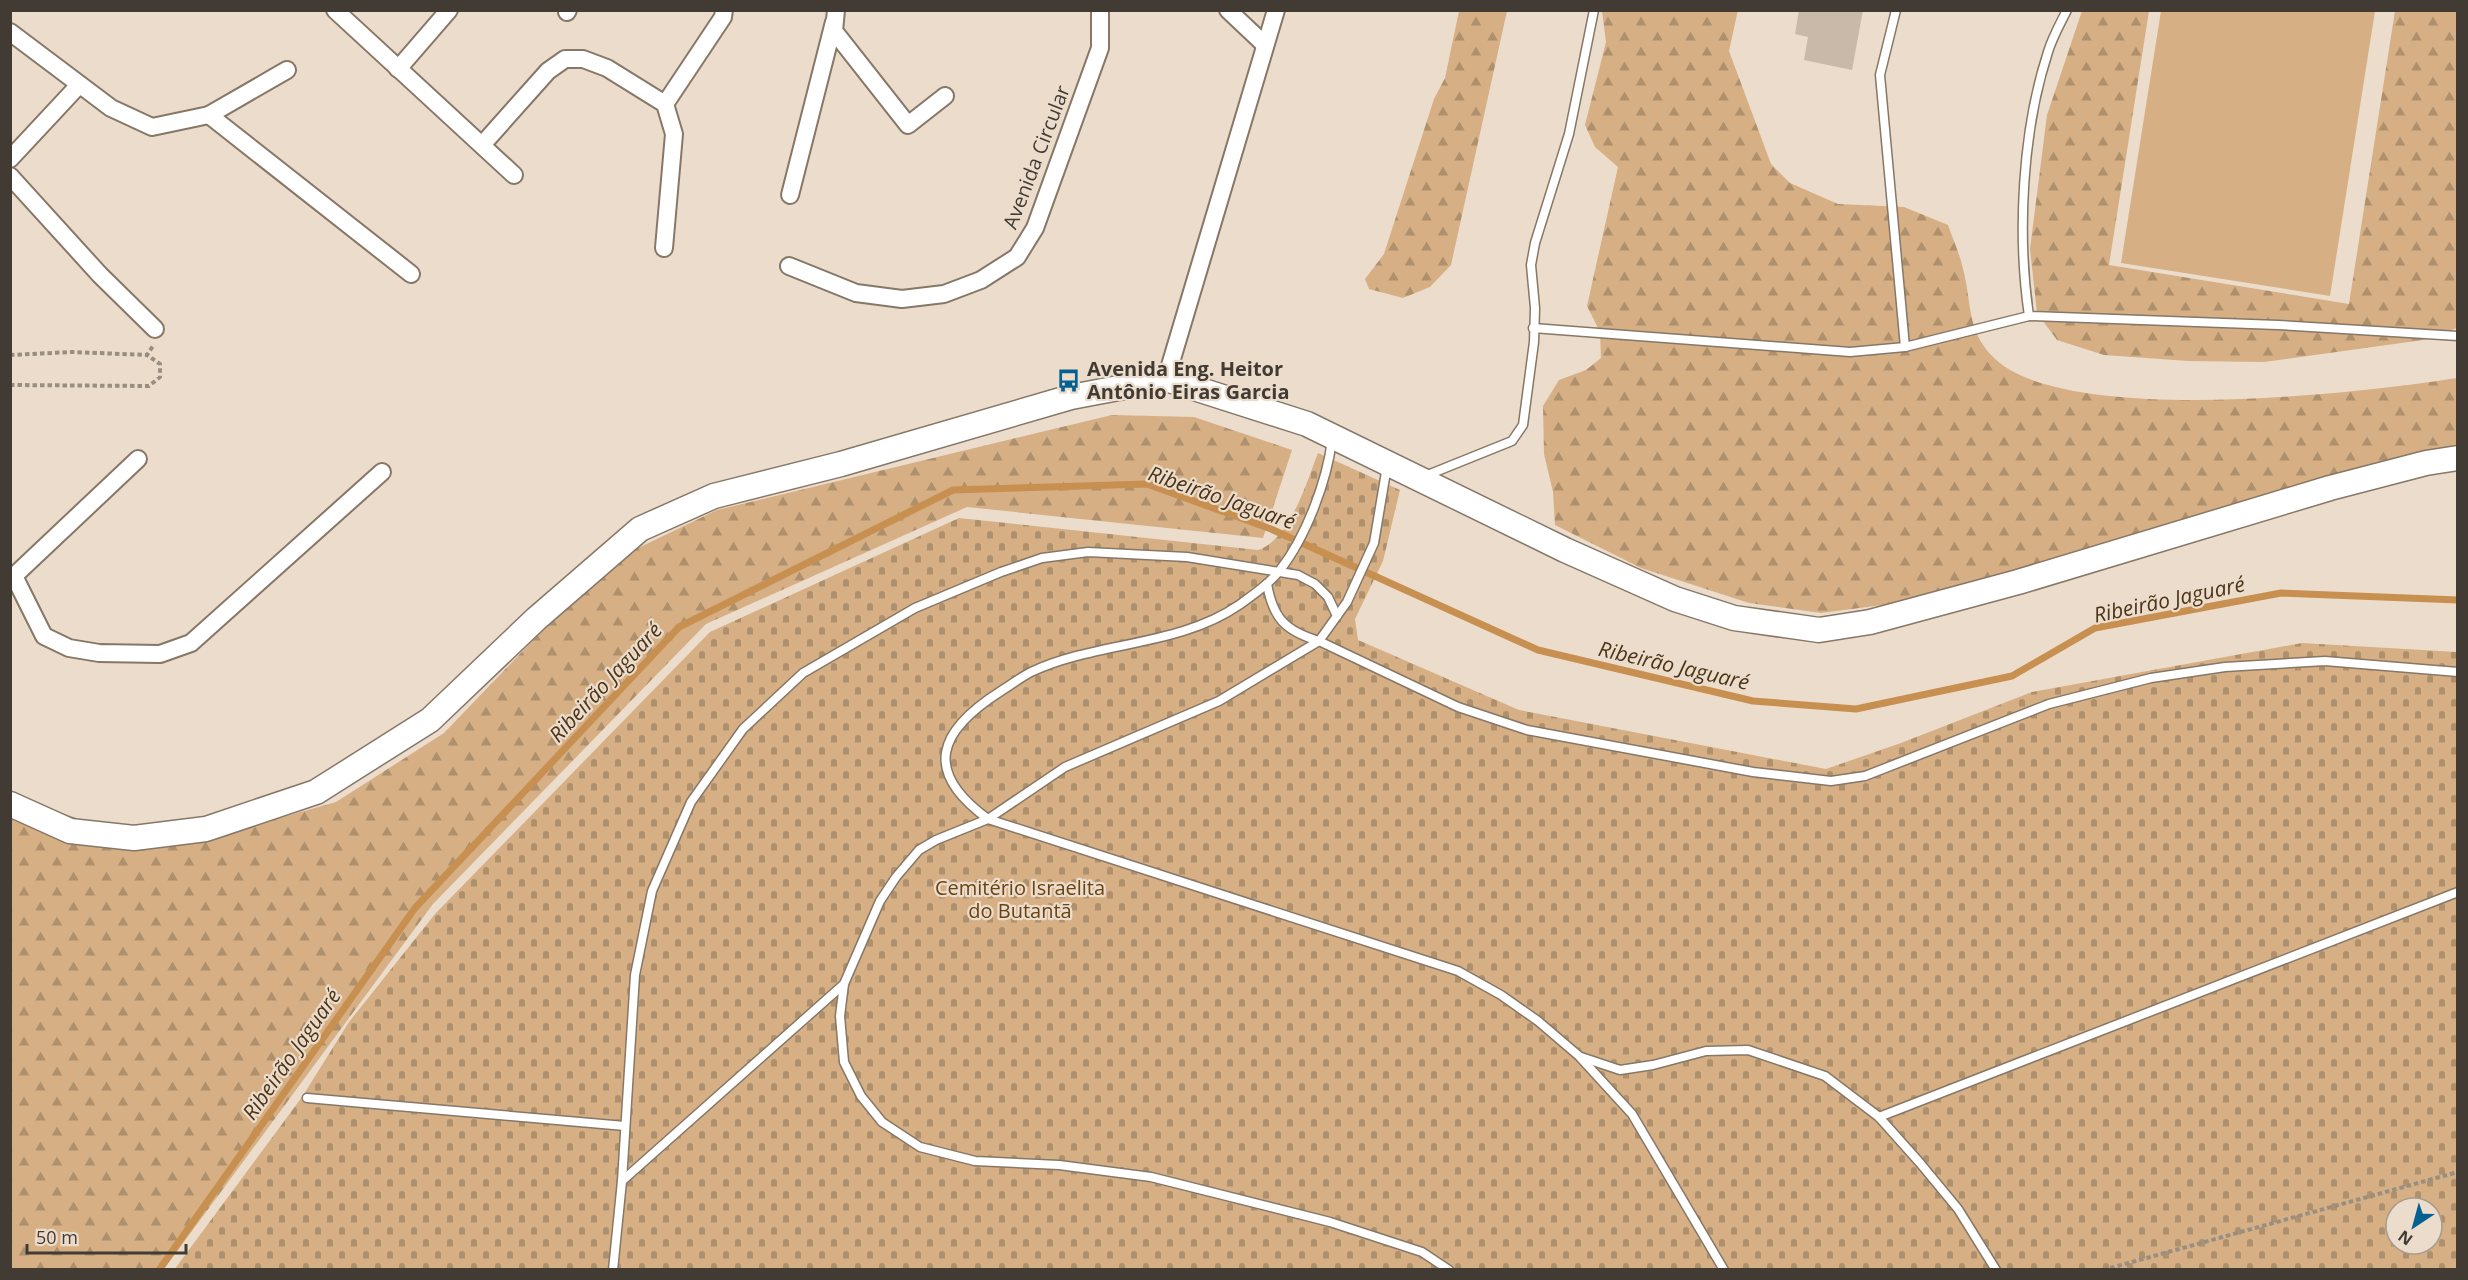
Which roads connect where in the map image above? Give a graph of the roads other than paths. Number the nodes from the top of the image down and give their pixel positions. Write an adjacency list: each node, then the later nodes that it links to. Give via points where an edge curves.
1 (335, 10): 13 (street)
2 (449, 10): 13 (street)
3 (724, 10): 17 (street)
4 (1100, 10): 25 (street, Avenida Circular, via 1100,48 1039,217 1017,257 981,280 944,294 902,299 856,293)
5 (1228, 10): 12 (street)
6 (1276, 10): 12 (street)
7 (1594, 10): 28 (lane, via 1569,134 1535,243 1531,265)
8 (1896, 10): 31 (lane, via 1880,75)
9 (2067, 10): 27 (lane, via 2048,52 2029,130 2024,269)
10 (835, 16): 16 (street, via 834,31 908,125); 23 (street)
11 (10, 32): 15 (street)
12 (1265, 45): 32 (street)
13 (398, 69): 19 (street)
14 (287, 70): 18 (street)
15 (80, 85): 18 (street, via 111,108 152,127); 20 (street)
16 (945, 96)
17 (665, 104): 19 (street, via 607,68 583,58 565,59 548,71); 24 (street, via 674,134)
18 (209, 115): 26 (street)
19 (482, 146): 21 (street)
20 (10, 159)
21 (514, 175)
22 (10, 176): 29 (street)
23 (790, 195)
24 (664, 248)
25 (789, 266)
26 (411, 274)
27 (2029, 316): 30 (lane); 31 (lane)
28 (1533, 328): 31 (lane, via 1850,351); 38 (lane, via 1523,425 1517,435 1512,441)
29 (155, 329)
30 (2457, 336)
31 (1905, 347)
32 (1166, 379): 33 (main road); 45 (main road, via 1071,397 841,464 714,496 640,529 536,619 430,720 316,792 206,829 134,838 70,831)
33 (1333, 436): 36 (main road); 39 (lane, via 1330,459 1313,507)
34 (2457, 458): 38 (main road, via 2330,488 2018,582 1869,622 1819,630 1734,618 1675,599)
35 (138, 459): 40 (street)
36 (1388, 463): 38 (main road); 42 (lane, via 1374,543 1347,602)
37 (382, 472): 40 (street, via 191,643 160,654 99,653 69,648 44,636)
38 (1419, 479)
39 (1279, 571): 41 (lane); 42 (lane, via 1315,584 1328,597); 52 (lane, via 1136,552 1088,552 1042,558 915,608 803,673 742,729 691,802 651,891 635,975)
40 (12, 576)
41 (1267, 584): 43 (lane, via 1270,604 1282,622 1299,635); 46 (lane, via 1237,606 1189,630 1078,656 1031,672 975,708 950,740 945,753 946,770 955,789)
42 (1336, 616): 43 (lane)
43 (1319, 641): 44 (lane, via 1458,707 1527,730 1753,772 1831,781 1873,773 2049,704 2151,678 2225,667 2316,661); 46 (lane, via 1219,701 1065,766)
44 (2457, 672)
45 (10, 804)
46 (988, 819): 48 (lane, via 919,850 880,900); 49 (lane, via 1458,971 1501,995)
47 (2457, 892): 51 (lane)
48 (844, 984): 53 (lane); 55 (lane, via 840,1016 844,1062 861,1096 882,1122 920,1147 975,1161 1059,1165 1151,1177 1330,1222 1422,1252)
49 (1579, 1056): 51 (lane, via 1620,1070 1706,1051 1748,1050 1825,1076); 56 (lane, via 1632,1114)
50 (308, 1098): 52 (lane)
51 (1879, 1118): 57 (lane, via 1958,1209)
52 (625, 1126): 53 (lane)
53 (622, 1181): 54 (lane)
54 (613, 1269)
55 (1449, 1269)
56 (1724, 1269)
57 (1996, 1269)

